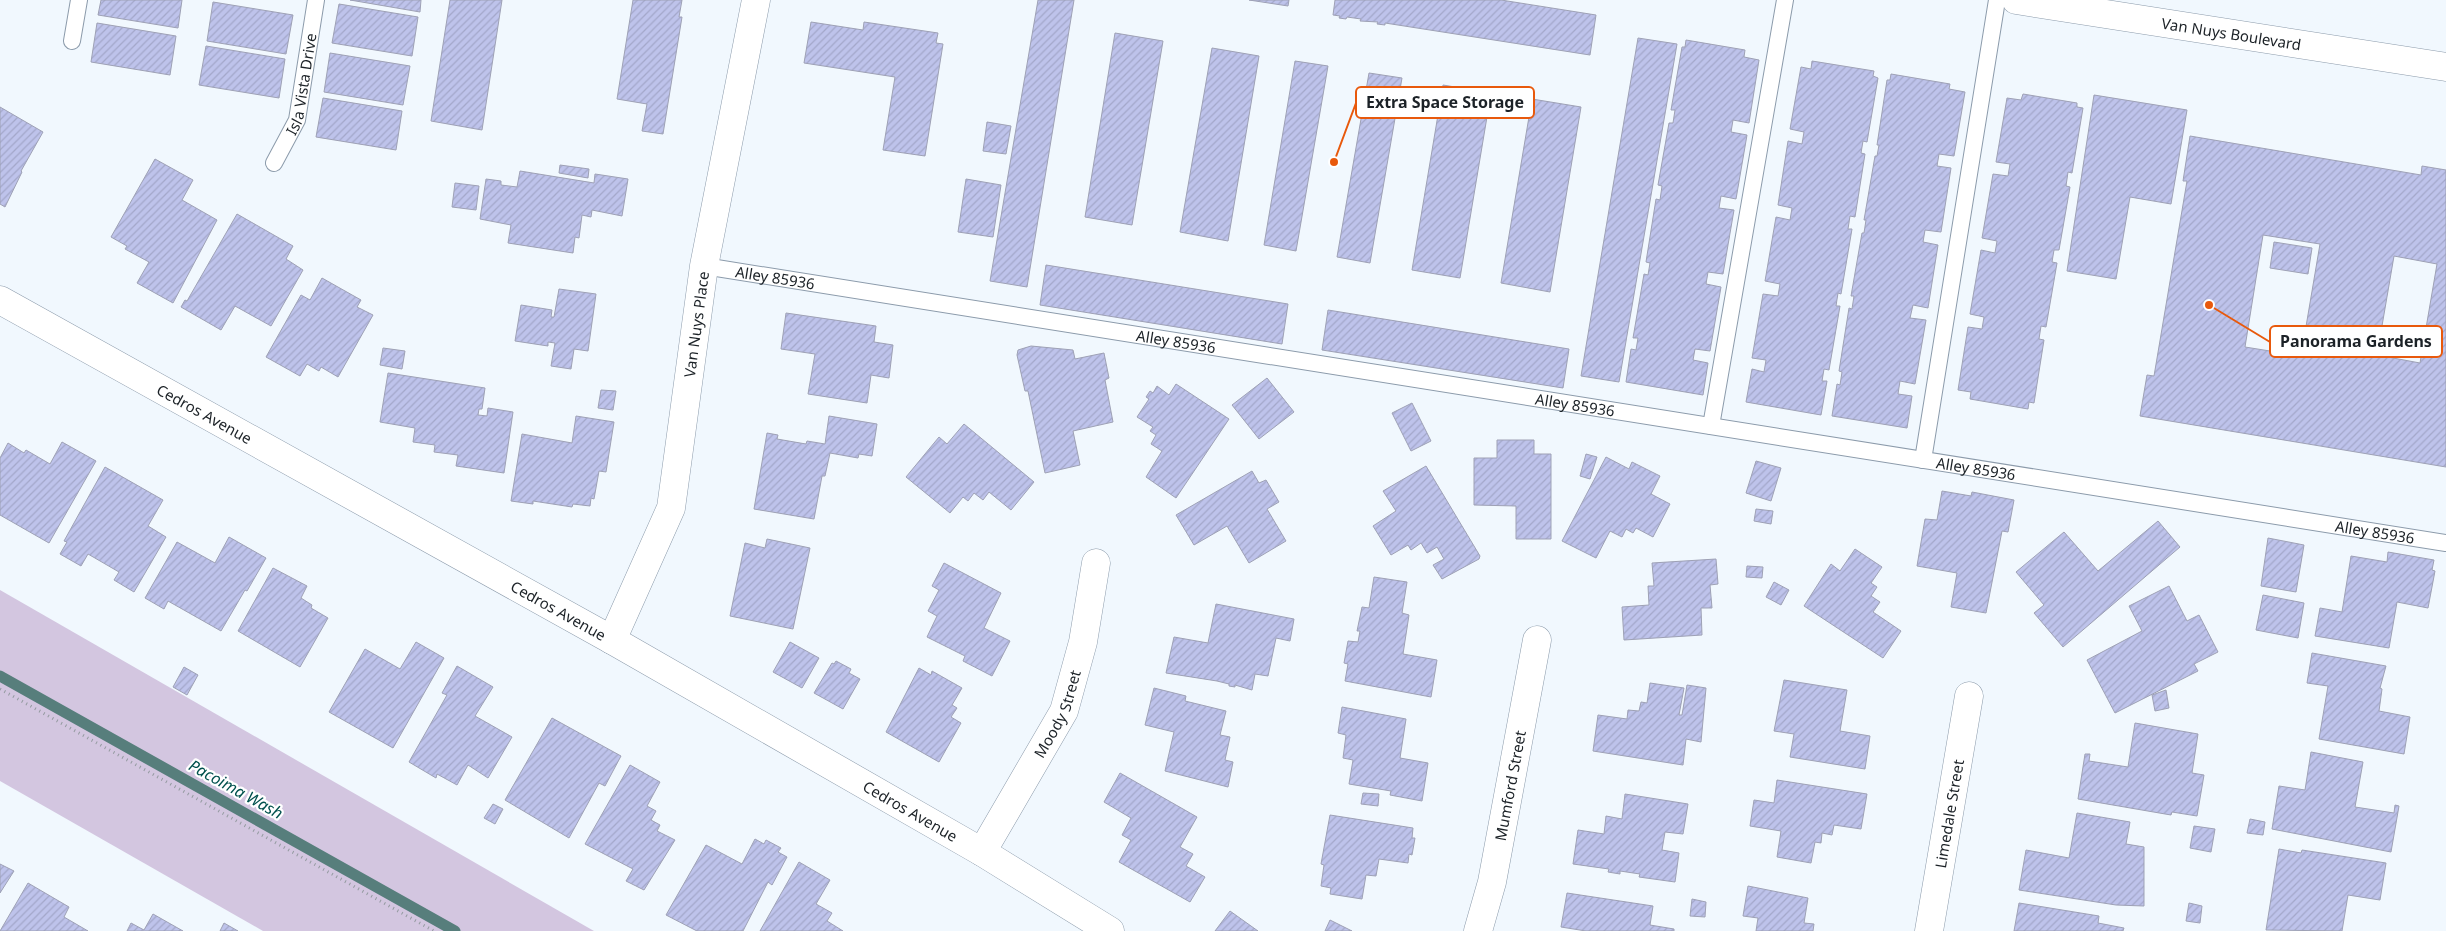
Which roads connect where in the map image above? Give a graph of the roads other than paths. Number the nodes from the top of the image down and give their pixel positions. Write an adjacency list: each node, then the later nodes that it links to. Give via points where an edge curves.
1 (79, 0): 8 (lane)
2 (316, 0): 10 (lane, Isla Vista Drive, via 297,120)
3 (756, 0): 11 (street, Van Nuys Place)
4 (1785, 0): 13 (lane)
5 (1997, 0): 14 (lane)
6 (2016, 0): 7 (street, Van Nuys Boulevard)
7 (2048, 3): 9 (street, Van Nuys Boulevard)
8 (72, 41)
9 (2446, 67)
10 (274, 163)
11 (704, 266): 13 (lane, Alley 85936); 17 (street, Van Nuys Place, via 671,508)
12 (0, 300): 17 (street, Cedros Avenue)
13 (1711, 426): 14 (lane, Alley 85936)
14 (1923, 460): 15 (lane, Alley 85936)
15 (2446, 543)
16 (1096, 562): 20 (street, Moody Street, via 1083,642 1064,711)
17 (612, 640): 20 (street, Cedros Avenue)
18 (1536, 640): 22 (street, Mumford Street, via 1492,882)
19 (1968, 696): 23 (street, Limedale Street)
20 (982, 852): 21 (street, Cedros Avenue)
21 (1110, 931)
22 (1478, 931)
23 (1929, 931)

